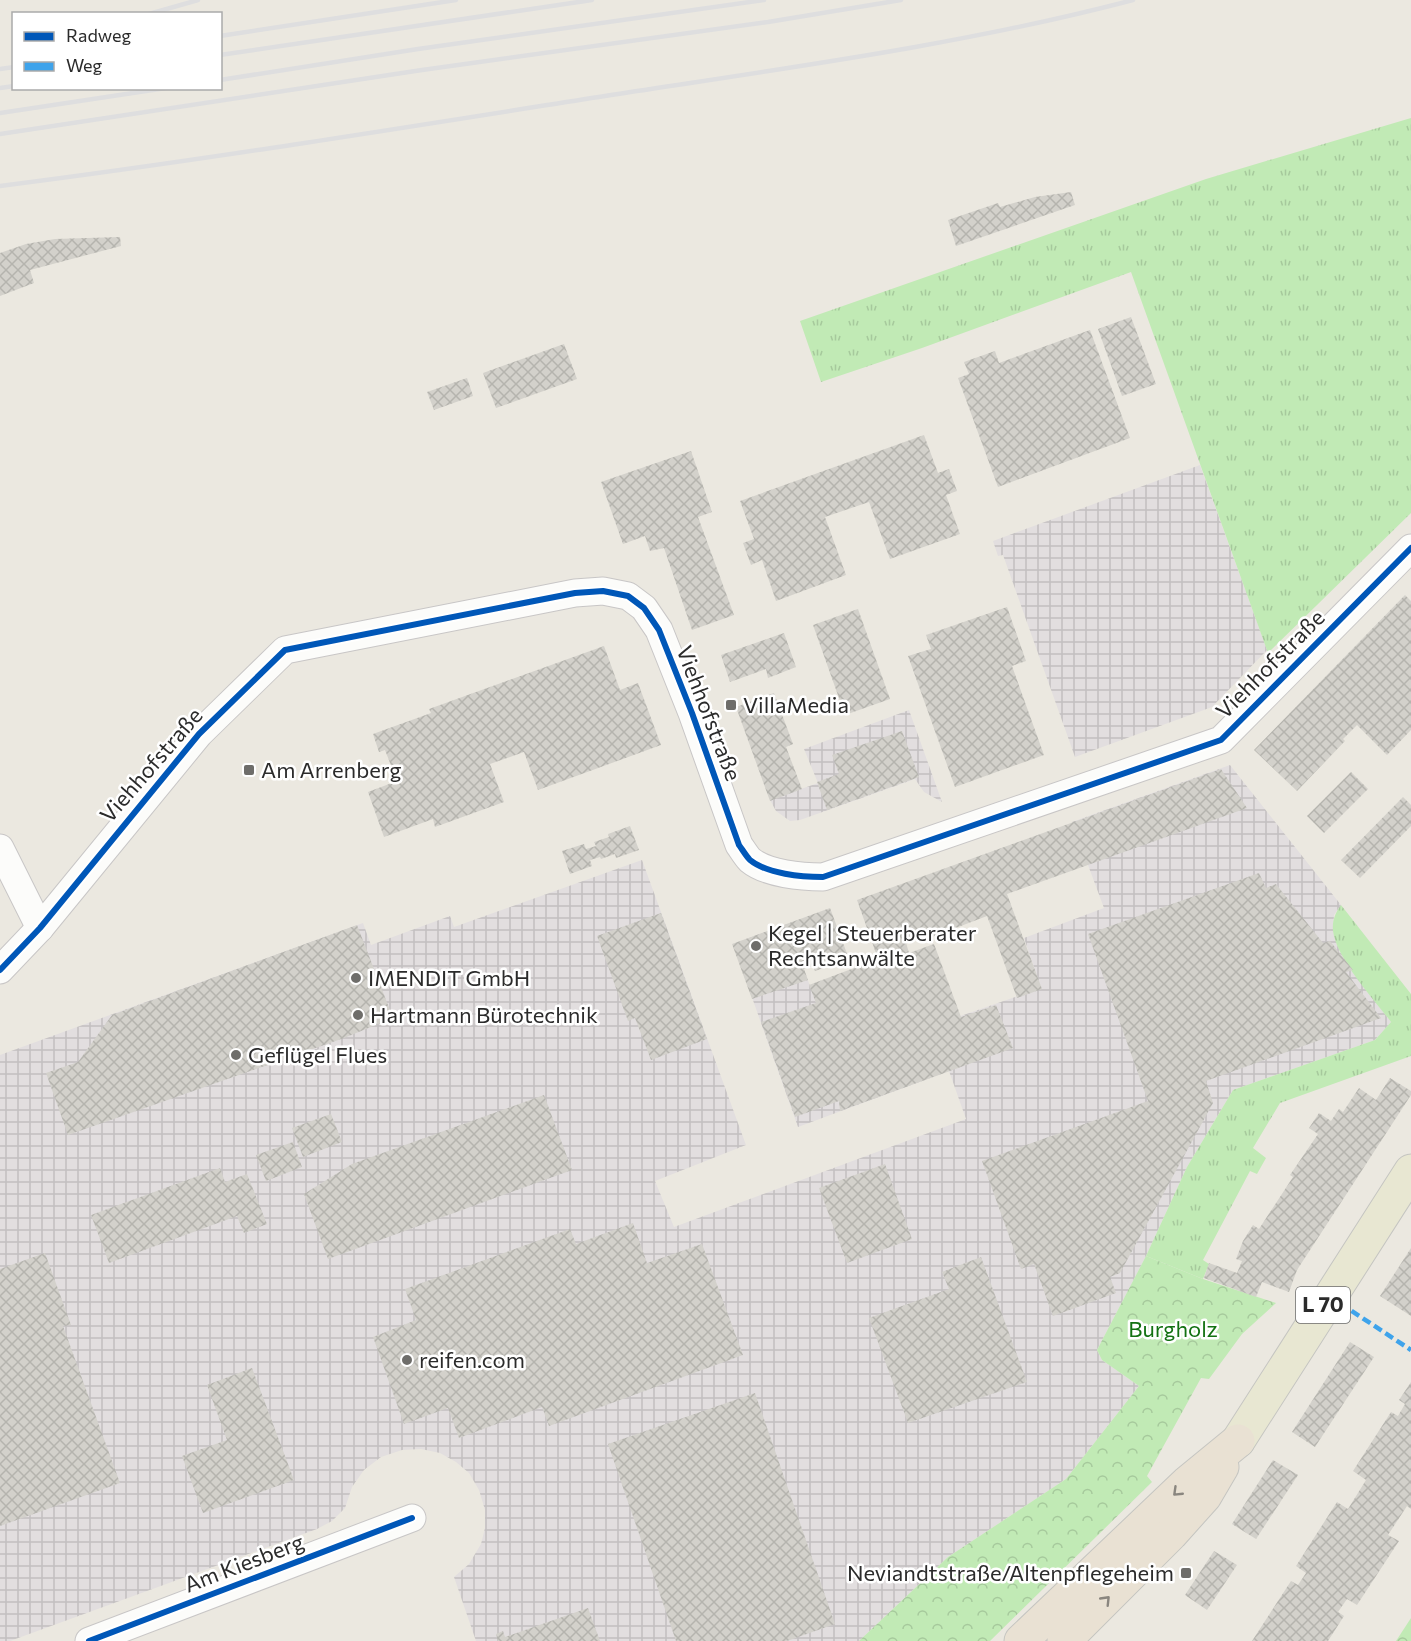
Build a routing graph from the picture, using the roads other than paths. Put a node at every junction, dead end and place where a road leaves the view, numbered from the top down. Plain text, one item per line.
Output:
1 (1411, 548) edge
2 (0, 848) edge
3 (40, 928) junction
4 (0, 970) edge
5 (1411, 1171) edge
6 (1238, 1441) junction
7 (412, 1518) dead end
8 (88, 1641) edge
9 (1021, 1641) edge
10 (1064, 1641) edge

1 - 3 street, Viehhofstraße
2 - 3 street
3 - 4 street, Viehhofstraße
5 - 6 main road, L 70
6 -> 9 highway, L 70
10 -> 6 highway, L 70
7 - 8 street, Am Kiesberg

